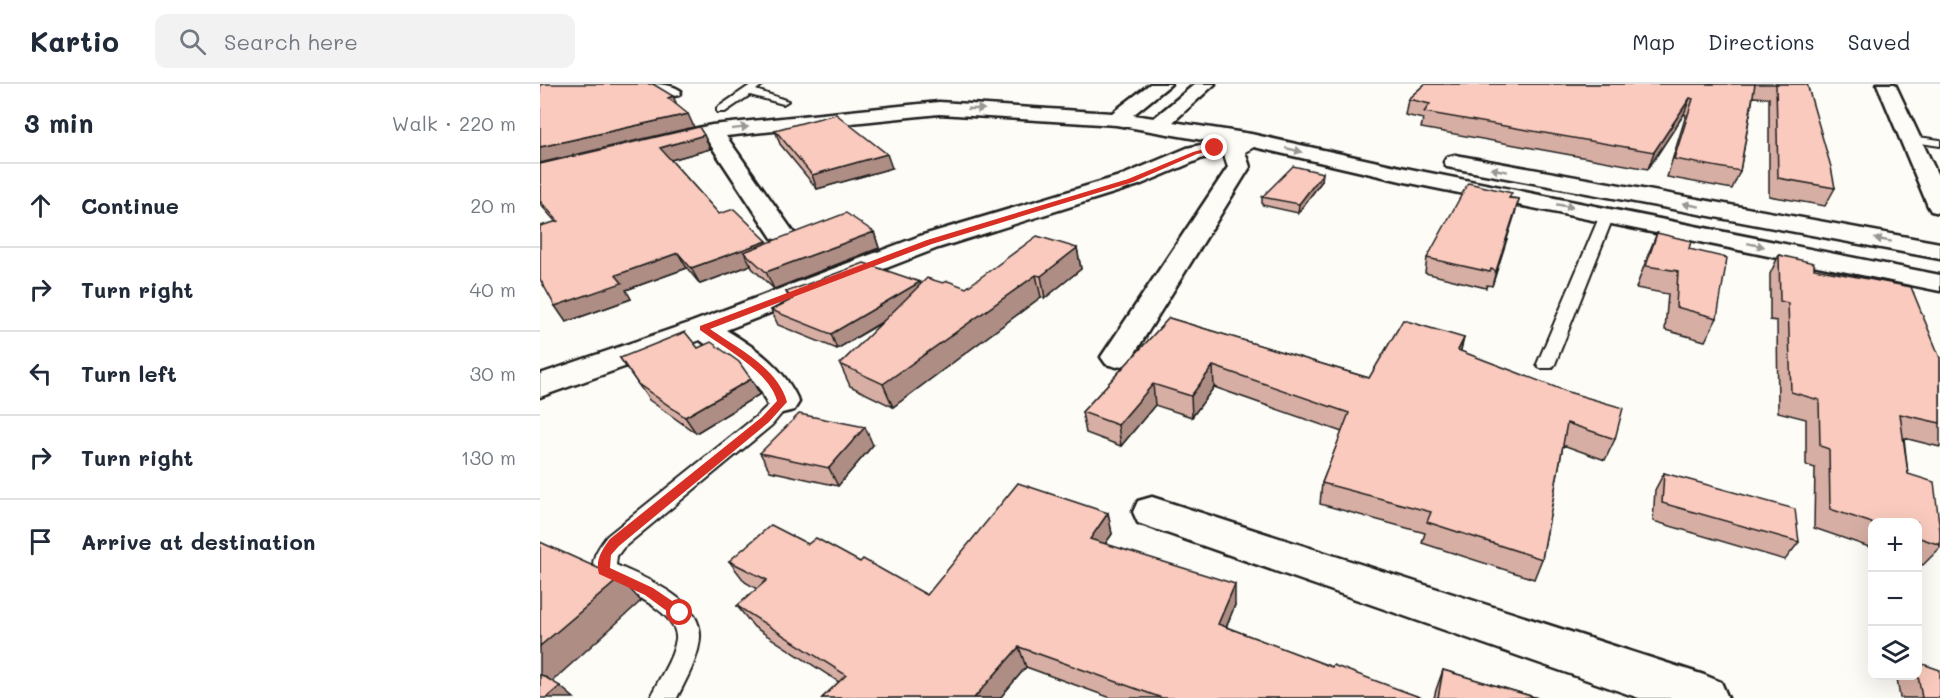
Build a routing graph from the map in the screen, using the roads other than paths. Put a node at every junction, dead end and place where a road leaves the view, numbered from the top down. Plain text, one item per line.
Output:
1 (759, 84) edge
2 (1161, 84) edge
3 (1206, 84) edge
4 (1886, 84) edge
5 (747, 91) junction
6 (1140, 100) junction
7 (783, 101) junction
8 (1178, 106) junction
9 (721, 110) junction
10 (1202, 111) dead end
11 (1224, 116) dead end
12 (1116, 119) junction
13 (1158, 125) junction
14 (645, 126) edge
15 (712, 131) junction
16 (1911, 139) junction
17 (1940, 143) edge
18 (1242, 145) junction
19 (1374, 147) dead end
20 (636, 148) edge
21 (1432, 158) dead end
22 (1940, 206) edge
23 (1607, 215) junction
24 (781, 233) dead end
25 (1933, 244) edge
26 (1938, 289) edge
27 (703, 328) junction
28 (1116, 357) dead end
29 (1546, 364) dead end
30 (540, 386) edge
31 (782, 402) joint
32 (1152, 512) dead end
33 (663, 698) edge
34 (1704, 698) edge

1 - 5 lane
2 - 6 street
3 - 8 street
4 - 16 street
5 - 7 lane
5 - 9 lane
6 - 7 street
6 - 8 street
6 - 12 street
7 - 9 street
8 - 10 street
8 - 13 street
9 - 14 street
11 - 19 street
12 - 13 street
15 -> 12 street
13 - 18 street
15 - 20 street
15 - 24 street
16 - 17 lane
16 - 22 street
18 -> 23 street
18 - 27 street
18 - 28 street
25 -> 21 street
23 -> 26 street
23 - 29 lane
25 - 26 street
27 - 30 street
27 - 31 street
31 - 33 lane
32 - 34 street

